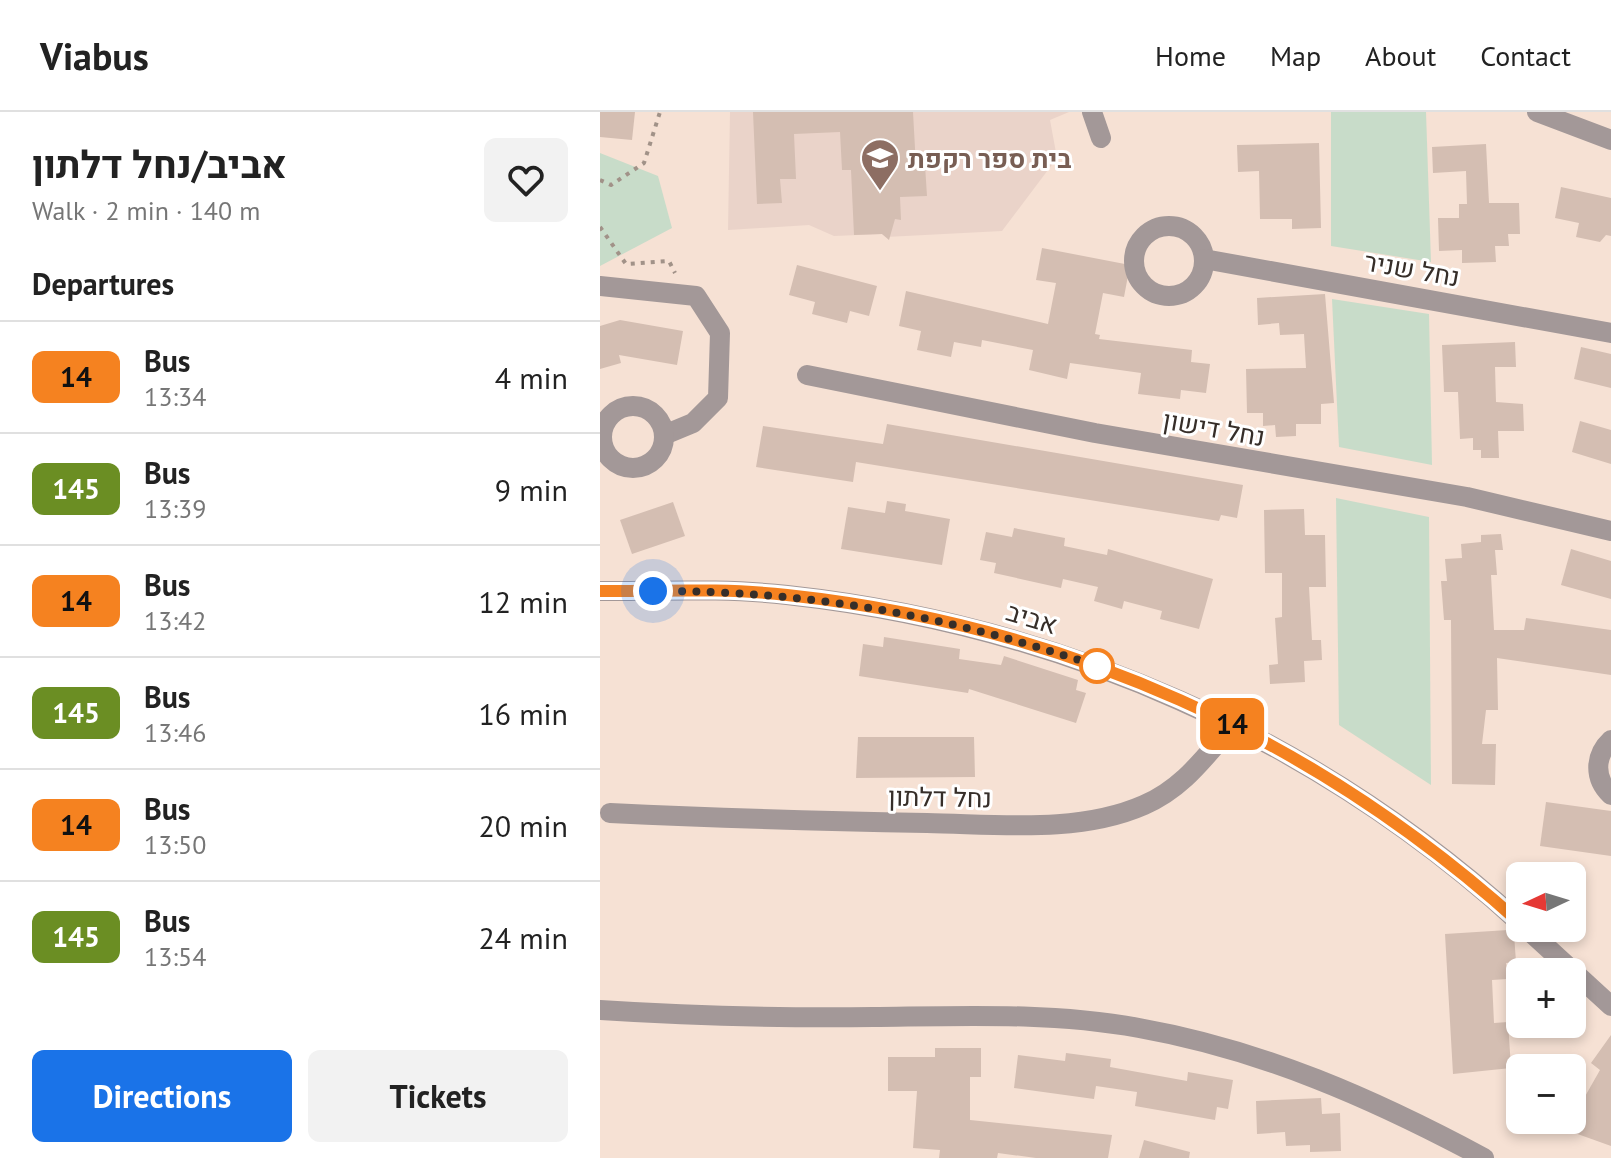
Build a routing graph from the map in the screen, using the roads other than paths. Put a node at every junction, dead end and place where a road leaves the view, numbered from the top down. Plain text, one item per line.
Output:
1 (1092, 112) edge
2 (1537, 112) edge
3 (1101, 138) dead end
4 (1611, 140) edge
5 (1204, 259) dead end
6 (600, 286) edge
7 (1611, 333) edge
8 (807, 375) dead end
9 (604, 417) edge
10 (664, 435) junction
11 (1611, 531) edge
12 (600, 591) edge
13 (1234, 724) junction
14 (1611, 740) edge
15 (1611, 795) edge
16 (610, 813) dead end
17 (1506, 911) edge
18 (1541, 942) edge
19 (1611, 1006) edge
20 (600, 1010) edge
21 (1484, 1158) edge

1 - 3 street
2 - 4 street
5 - 7 street, נחל שניר
6 - 10 street
8 - 11 street, נחל דישון
9 - 10 street
9 - 10 street
12 - 13 street, אביב
13 - 16 street, נחל דלתון
13 - 17 street, אביב
14 - 15 street
18 - 19 street
20 - 21 street

